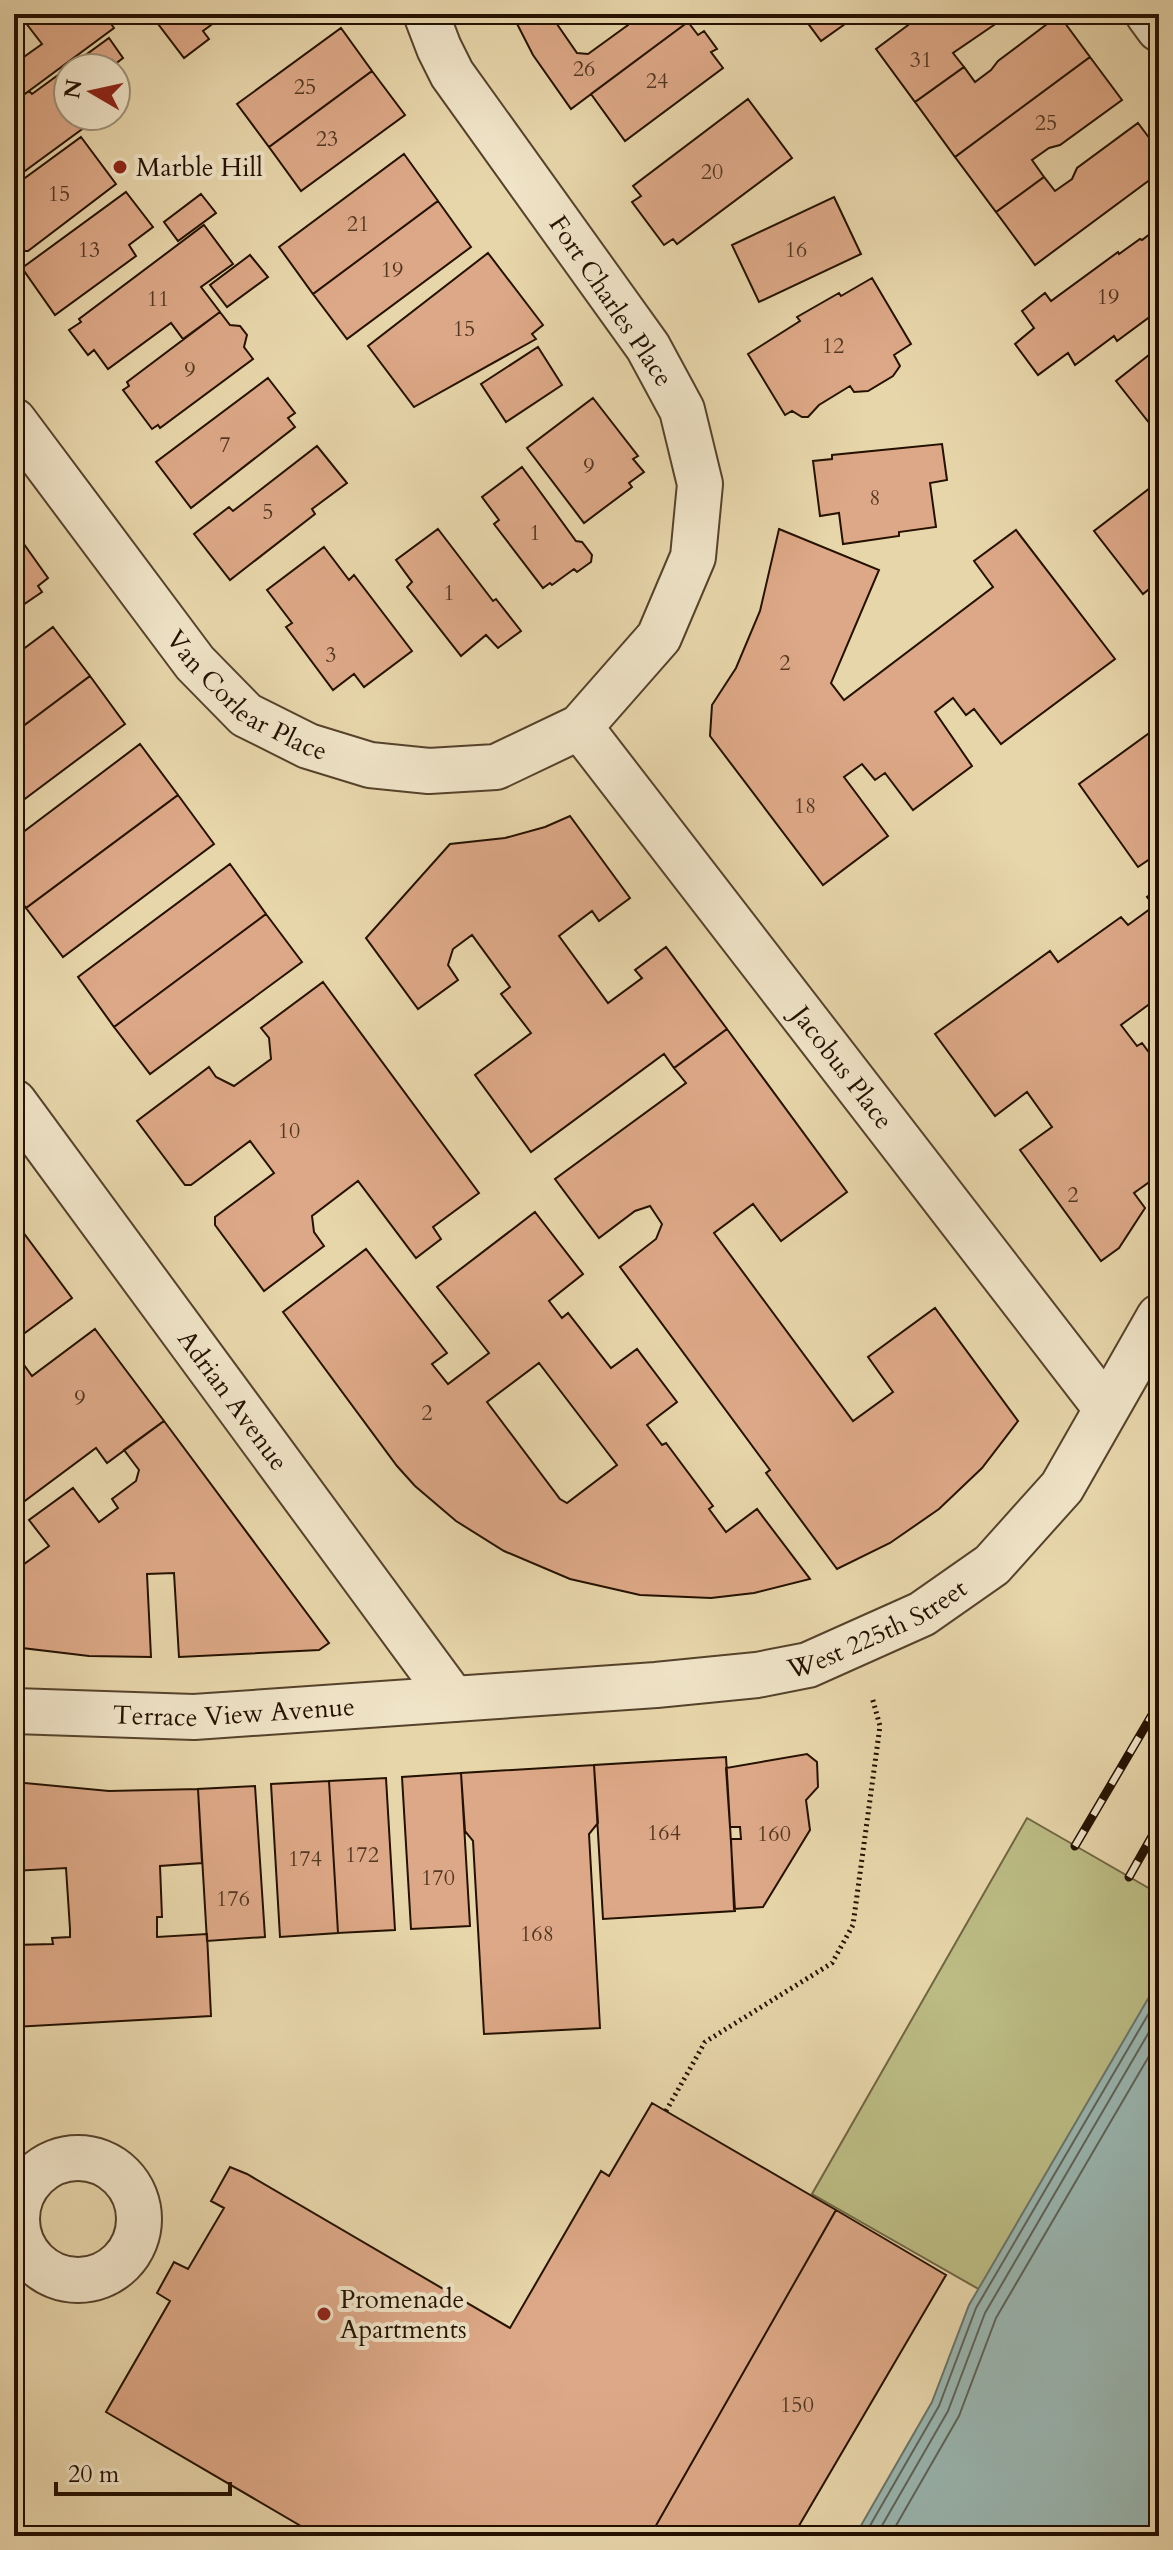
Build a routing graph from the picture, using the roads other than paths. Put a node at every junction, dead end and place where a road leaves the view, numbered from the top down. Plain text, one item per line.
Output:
1 (426, 14) edge
2 (1148, 14) edge
3 (1159, 29) edge
4 (14, 421) edge
5 (580, 727) junction
6 (14, 1102) edge
7 (1159, 1317) edge
8 (1105, 1407) junction
9 (453, 1699) junction
10 (14, 1711) edge

1 - 5 street, Fort Charles Place
2 - 3 street
4 - 5 street, Van Corlear Place
5 - 8 street, Jacobus Place
6 - 9 street, Adrian Avenue
7 - 8 street, West 225th Street
8 - 9 street, West 225th Street
9 - 10 street, Terrace View Avenue

